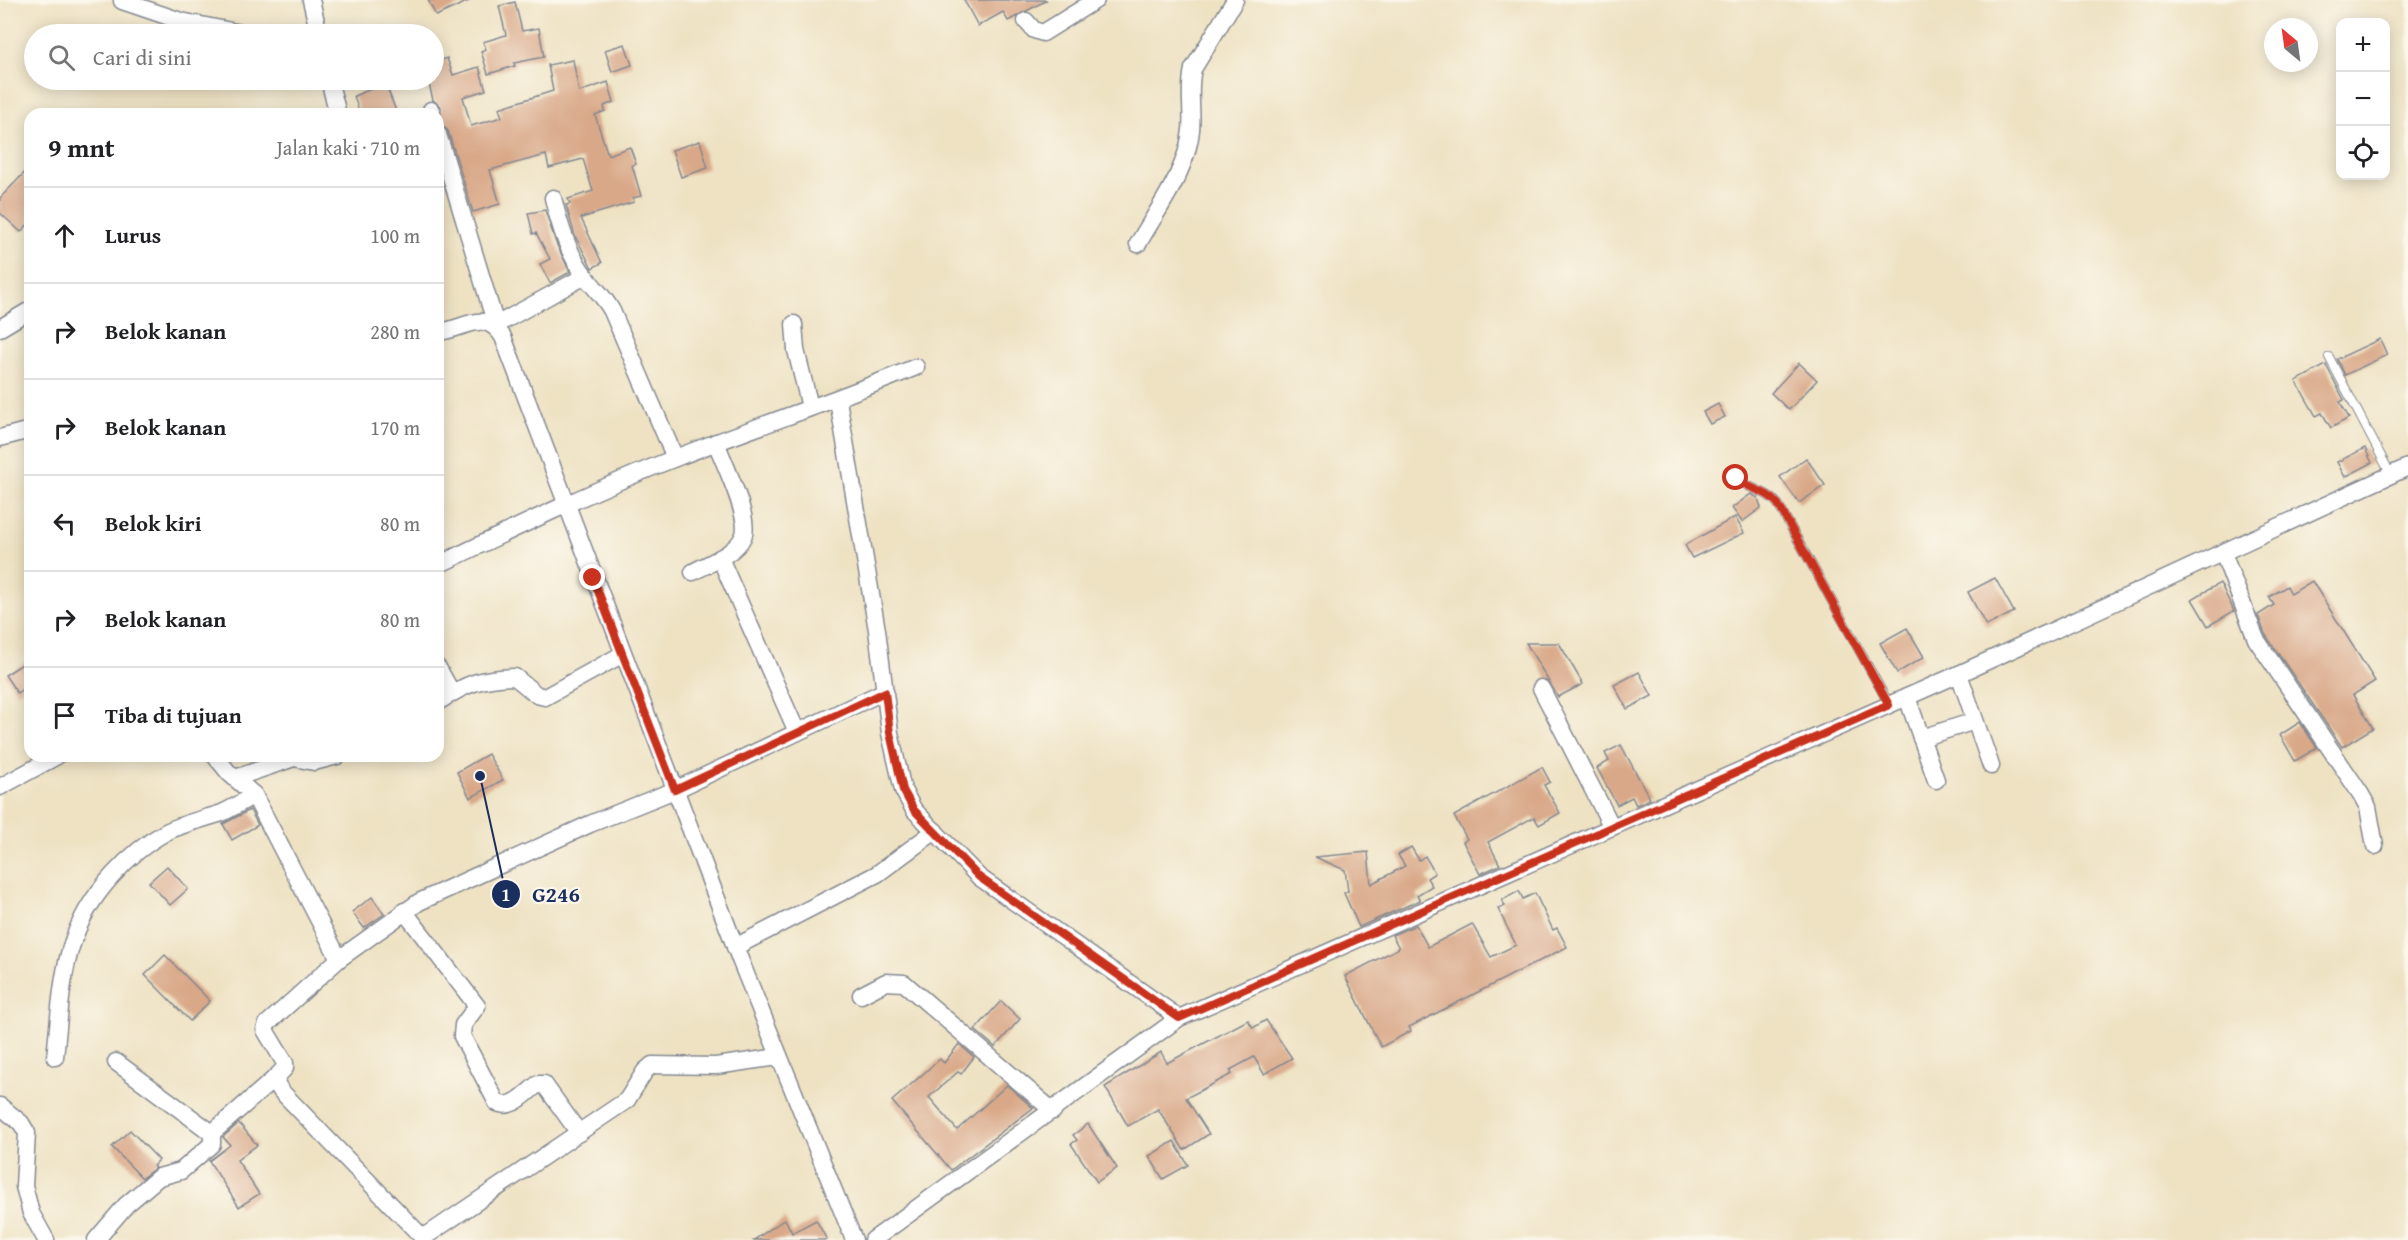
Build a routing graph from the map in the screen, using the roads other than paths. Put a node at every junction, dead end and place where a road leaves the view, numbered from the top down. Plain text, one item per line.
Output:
1 (122, 0) edge
2 (311, 0) edge
3 (1096, 0) edge
4 (1234, 0) edge
5 (1026, 21) dead end
6 (195, 24) edge
7 (317, 24) edge
8 (332, 90) edge
9 (336, 108) edge
10 (444, 154) edge
11 (553, 198) dead end
12 (1138, 244) dead end
13 (585, 276) junction
14 (24, 314) edge
15 (794, 324) dead end
16 (496, 325) junction
17 (0, 328) edge
18 (444, 331) edge
19 (2330, 357) dead end
20 (916, 367) dead end
21 (838, 400) junction
22 (810, 407) junction
23 (24, 432) edge
24 (0, 438) edge
25 (716, 442) junction
26 (675, 458) junction
27 (2408, 467) edge
28 (2391, 475) junction
29 (1736, 478) dead end
30 (566, 504) junction
31 (2223, 553) junction
32 (720, 558) junction
33 (444, 562) edge
34 (693, 572) dead end
35 (622, 654) junction
36 (1959, 674) junction
37 (1540, 688) dead end
38 (885, 692) junction
39 (445, 697) edge
40 (1907, 697) junction
41 (1889, 705) junction
42 (1975, 721) junction
43 (797, 732) junction
44 (1921, 738) junction
45 (46, 762) edge
46 (220, 762) edge
47 (282, 762) edge
48 (1991, 766) dead end
49 (235, 778) junction
50 (1936, 780) dead end
51 (0, 787) edge
52 (675, 790) junction
53 (254, 795) junction
54 (1612, 827) junction
55 (935, 831) junction
56 (2375, 846) dead end
57 (405, 911) junction
58 (735, 947) junction
59 (339, 959) junction
60 (861, 995) dead end
61 (1179, 1018) junction
62 (55, 1057) dead end
63 (778, 1057) junction
64 (116, 1062) dead end
65 (274, 1079) junction
66 (0, 1106) edge
67 (1053, 1111) junction
68 (212, 1133) junction
69 (579, 1133) junction
70 (424, 1239) edge
71 (46, 1240) edge
72 (96, 1240) edge
73 (854, 1240) edge
74 (873, 1240) edge

1 - 6 street
2 - 7 street
3 - 5 street
4 - 12 street
8 - 9 street
10 - 16 street
11 - 13 street
13 - 16 street
13 - 26 street
14 - 17 street
15 - 22 street
16 - 18 street
16 - 30 street
19 - 28 lane
20 - 21 street
21 - 22 street
21 - 38 street
22 - 25 street
23 - 24 street
25 - 26 street
25 - 32 street
26 - 30 street
27 - 28 street
28 - 31 street
29 - 41 lane
30 - 33 street
30 - 35 street
31 - 36 street
31 - 56 street
32 - 34 street
32 - 43 street
35 - 39 street
35 - 52 street
36 - 40 street
36 - 42 street
37 - 54 street
38 - 43 street
38 - 55 street
40 - 41 street
40 - 44 street
41 - 54 street
42 - 44 street
42 - 48 street
43 - 52 street
44 - 50 street
45 - 51 street
46 - 49 street
47 - 49 street
49 - 53 street
52 - 57 street
52 - 58 street
53 - 59 street
53 - 62 street
54 - 61 street
55 - 58 street
55 - 61 street
57 - 59 street
57 - 69 street
58 - 63 street
59 - 65 street
60 - 67 street
61 - 67 street
63 - 69 street
63 - 73 street
64 - 68 street
65 - 68 street
65 - 70 street
66 - 71 street
67 - 74 street
68 - 72 street
69 - 70 street

